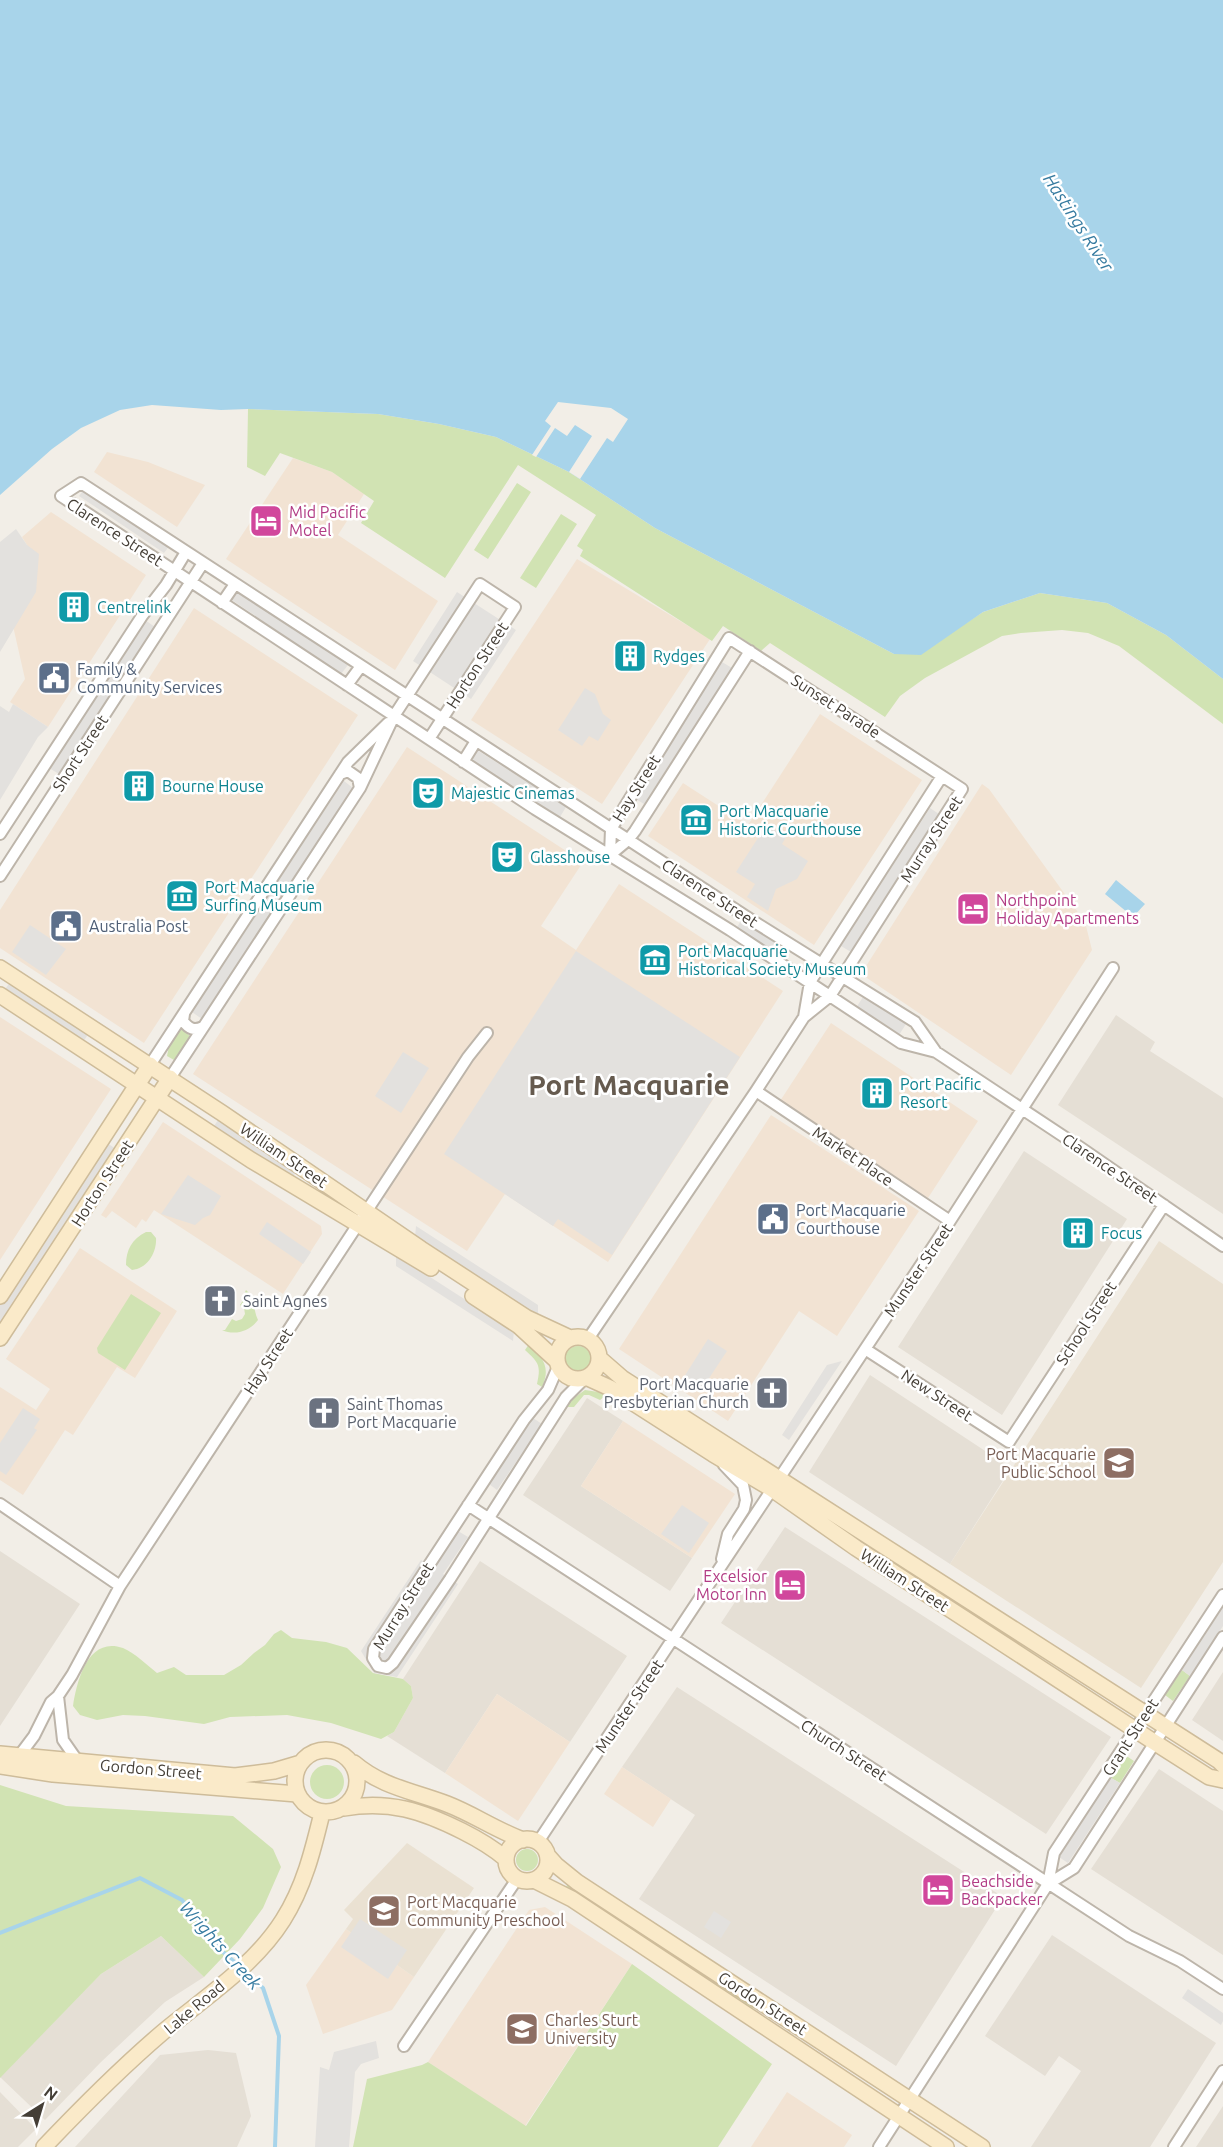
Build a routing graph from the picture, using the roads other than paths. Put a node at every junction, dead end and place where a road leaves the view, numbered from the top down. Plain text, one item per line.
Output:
1 (186, 552) junction
2 (203, 563) junction
3 (174, 571) junction
4 (190, 582) junction
5 (235, 584) junction
6 (222, 603) junction
7 (142, 616) junction
8 (160, 629) junction
9 (729, 638) joint
10 (750, 651) junction
11 (361, 666) junction
12 (347, 686) junction
13 (406, 697) junction
14 (394, 716) junction
15 (441, 719) junction
16 (429, 739) junction
17 (476, 741) junction
18 (463, 762) junction
19 (340, 774) junction
20 (942, 776) junction
21 (360, 788) junction
22 (610, 828) junction
23 (0, 834) edge
24 (628, 840) junction
25 (610, 855) junction
26 (0, 876) edge
27 (821, 964) junction
28 (0, 968) edge
29 (1113, 968) dead end
30 (842, 977) junction
31 (810, 982) junction
32 (0, 995) edge
33 (830, 996) junction
34 (184, 1013) junction
35 (804, 1017) junction
36 (203, 1027) junction
37 (487, 1033) dead end
38 (936, 1052) junction
39 (150, 1065) junction
40 (170, 1078) junction
41 (137, 1085) junction
42 (756, 1091) junction
43 (157, 1098) junction
44 (1022, 1109) junction
45 (222, 1113) junction
46 (210, 1133) junction
47 (106, 1134) junction
48 (126, 1147) junction
49 (1164, 1204) junction
50 (368, 1211) junction
51 (950, 1221) junction
52 (359, 1225) junction
53 (1223, 1246) edge
54 (0, 1296) edge
55 (0, 1338) edge
56 (570, 1338) junction
57 (588, 1339) junction
58 (865, 1349) junction
59 (599, 1358) junction
60 (557, 1364) junction
61 (586, 1379) junction
62 (1009, 1442) joint
63 (713, 1454) junction
64 (775, 1484) junction
65 (0, 1504) edge
66 (468, 1505) junction
67 (488, 1518) junction
68 (719, 1569) junction
69 (120, 1586) junction
70 (1223, 1595) edge
71 (1223, 1637) edge
72 (674, 1638) junction
73 (58, 1696) junction
74 (1144, 1714) junction
75 (1164, 1726) junction
76 (1134, 1729) junction
77 (1154, 1742) junction
78 (0, 1754) edge
79 (19, 1756) junction
80 (349, 1760) junction
81 (301, 1762) junction
82 (79, 1763) junction
83 (1223, 1765) edge
84 (0, 1766) edge
85 (1223, 1780) edge
86 (297, 1794) junction
87 (344, 1808) junction
88 (322, 1813) junction
89 (531, 1841) junction
90 (548, 1856) junction
91 (506, 1859) junction
92 (517, 1879) junction
93 (534, 1880) junction
94 (1048, 1884) junction
95 (1223, 1989) edge
96 (404, 2046) dead end
97 (1223, 2071) edge
98 (910, 2100) junction
99 (899, 2116) junction
100 (44, 2147) edge
101 (879, 2147) edge
102 (946, 2147) edge
103 (981, 2147) edge
104 (1174, 2147) edge

1 - 2 street, Clarence Street
1 - 3 street, Short Street
1 - 3 street, Clarence Street
2 - 4 street, Short Street
2 - 5 street, Clarence Street
3 - 4 street, Clarence Street
3 - 7 street, Short Street
4 - 6 street, Clarence Street
4 - 8 street, Short Street
5 - 6 street
5 - 11 street, Clarence Street
6 - 12 street, Clarence Street
7 - 8 street
7 - 23 street, Short Street
8 - 26 street, Short Street
9 - 10 street, Sunset Parade
9 - 22 street, Hay Street
10 - 20 street, Sunset Parade
10 - 24 street, Hay Street
11 - 12 street
11 - 13 street, Clarence Street
12 - 14 street, Clarence Street
13 - 14 street, Horton Street
13 - 15 street, Clarence Street
13 - 15 street, Horton Street
14 - 16 street, Clarence Street
14 - 19 street, Horton Street
14 - 21 street, Horton Street
15 - 16 street, Horton Street
15 - 17 street, Clarence Street
16 - 18 street, Clarence Street
17 - 18 street
17 - 22 street, Clarence Street
18 - 25 street, Clarence Street
19 - 21 street
19 - 34 street, Horton Street
20 - 27 street, Murray Street
20 - 30 street, Murray Street
21 - 36 street, Horton Street
22 - 24 street, Clarence Street
22 - 25 street, Hay Street
24 - 25 street, Hay Street
24 - 27 street, Clarence Street
25 - 31 street, Clarence Street
27 - 30 street, Clarence Street
27 - 31 street, Murray Street
28 - 39 street, William Street
29 - 44 street, Munster Street
30 - 33 street, Murray Street
30 - 38 street, Clarence Street
31 - 33 street, Clarence Street
31 - 35 street, Murray Street
32 - 41 street, William Street
33 - 35 street, Murray Street
33 - 38 street, Clarence Street
34 - 36 street
34 - 39 street, Horton Street
35 - 42 street, Murray Street
36 - 40 street, Horton Street
37 - 50 street, Hay Street
38 - 44 street, Clarence Street
39 - 40 street, William Street
39 - 41 street, Horton Street
40 - 43 street, Horton Street
40 - 45 street, William Street
41 - 43 street, William Street
41 - 47 street, Horton Street
42 - 51 street, Market Place
42 - 57 street, Murray Street
43 - 46 street, William Street
43 - 48 street, Horton Street
44 - 49 street, Clarence Street
44 - 51 street, Munster Street
45 - 46 street
45 - 50 street, William Street
46 - 52 street, William Street
47 - 48 street
47 - 54 street, Horton Street
48 - 55 street, Horton Street
49 - 53 street, Clarence Street
49 - 62 street, School Street
50 - 52 street, Hay Street
50 - 56 street, William Street
51 - 58 street, Munster Street
52 - 60 street, William Street
52 - 69 street, Hay Street
56 - 57 street, William Street
56 - 60 street
57 - 59 street, William Street
58 - 62 street, New Street
58 - 64 street, Munster Street
59 - 61 street
59 - 64 street, William Street
60 - 61 street, William Street
60 - 66 street, Murray Street
61 - 63 street, William Street
61 - 67 street, Murray Street
63 - 64 street, William Street
63 - 68 street, Munster Street
64 - 68 street, Munster Street
64 - 74 street, William Street
64 - 76 street, William Street
65 - 69 street
66 - 67 street, Church Street
66 - 67 street, Murray Street
67 - 72 street, Church Street
68 - 72 street, Munster Street
69 - 73 street, Hay Street
70 - 74 street, Grant Street
71 - 75 street, Grant Street
72 - 89 street, Munster Street
72 - 94 street, Church Street
73 - 79 street, Hay Street
73 - 82 street
74 - 75 street, William Street
74 - 76 street, Grant Street
75 - 77 street, Grant Street
75 - 83 street, William Street
76 - 77 street, William Street
76 - 94 street, Grant Street
77 - 85 street, William Street
77 - 94 street, Grant Street
78 - 79 street, Gordon Street
79 - 82 street, Gordon Street
80 - 81 street
80 - 87 street
80 - 89 street
81 - 82 street, Gordon Street
81 - 86 street
84 - 86 street, Gordon Street
86 - 88 street
87 - 88 street
87 - 91 street
88 - 100 street, Lake Road
89 - 90 street
89 - 91 street
90 - 93 street
90 - 98 street, Gordon Street
91 - 92 street
92 - 93 street
92 - 96 street
93 - 99 street, Gordon Street
94 - 95 street, Church Street
94 - 98 street, Grant Street
97 - 104 street
98 - 99 street, Grant Street
98 - 103 street, Gordon Street
99 - 101 street, Grant Street
99 - 102 street, Gordon Street

